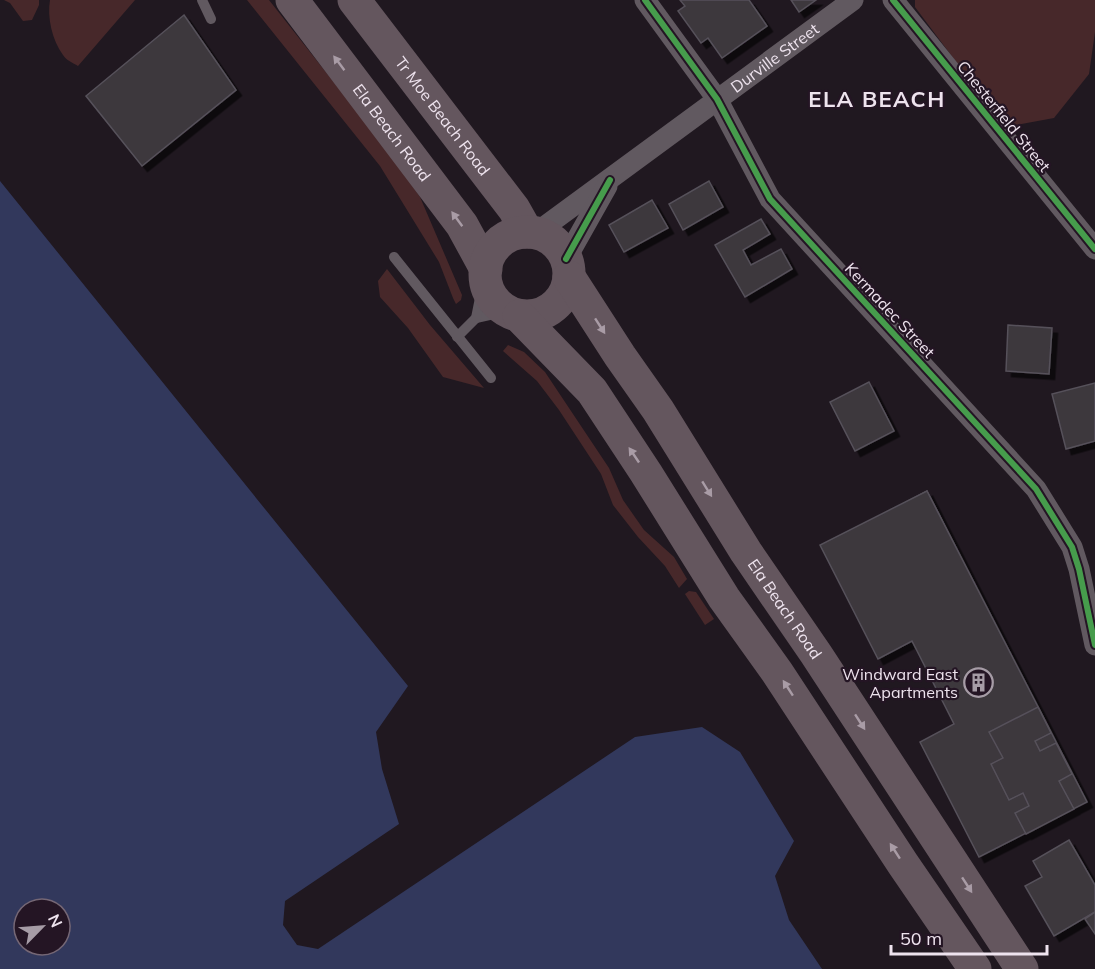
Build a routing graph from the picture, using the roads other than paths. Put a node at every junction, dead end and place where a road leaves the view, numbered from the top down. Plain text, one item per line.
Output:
1 (202, 0) edge
2 (292, 0) edge
3 (354, 0) edge
4 (645, 0) edge
5 (853, 0) edge
6 (893, 0) edge
7 (211, 19) dead end
8 (717, 99) junction
9 (610, 180) junction
10 (532, 232) junction
11 (1095, 249) edge
12 (394, 257) dead end
13 (567, 268) junction
14 (485, 274) junction
15 (500, 315) junction
16 (457, 337) junction
17 (491, 378) dead end
18 (1095, 645) edge
19 (975, 969) edge
20 (1022, 969) edge

1 - 7 lane
14 -> 2 highway, Ela Beach Road
3 - 10 highway, Tr Moe Beach Road
4 - 8 street, Kermadec Street
5 - 8 street, Durville Street
6 - 11 street, Chesterfield Street
8 - 9 street, Durville Street
8 - 18 street, Kermadec Street
9 - 10 street, Durville Street
9 - 13 street
10 - 13 highway
10 - 14 highway
12 - 16 lane
13 - 15 highway
13 -> 20 highway, Ela Beach Road
14 - 15 highway
15 - 16 lane
19 -> 15 highway
16 - 17 lane

